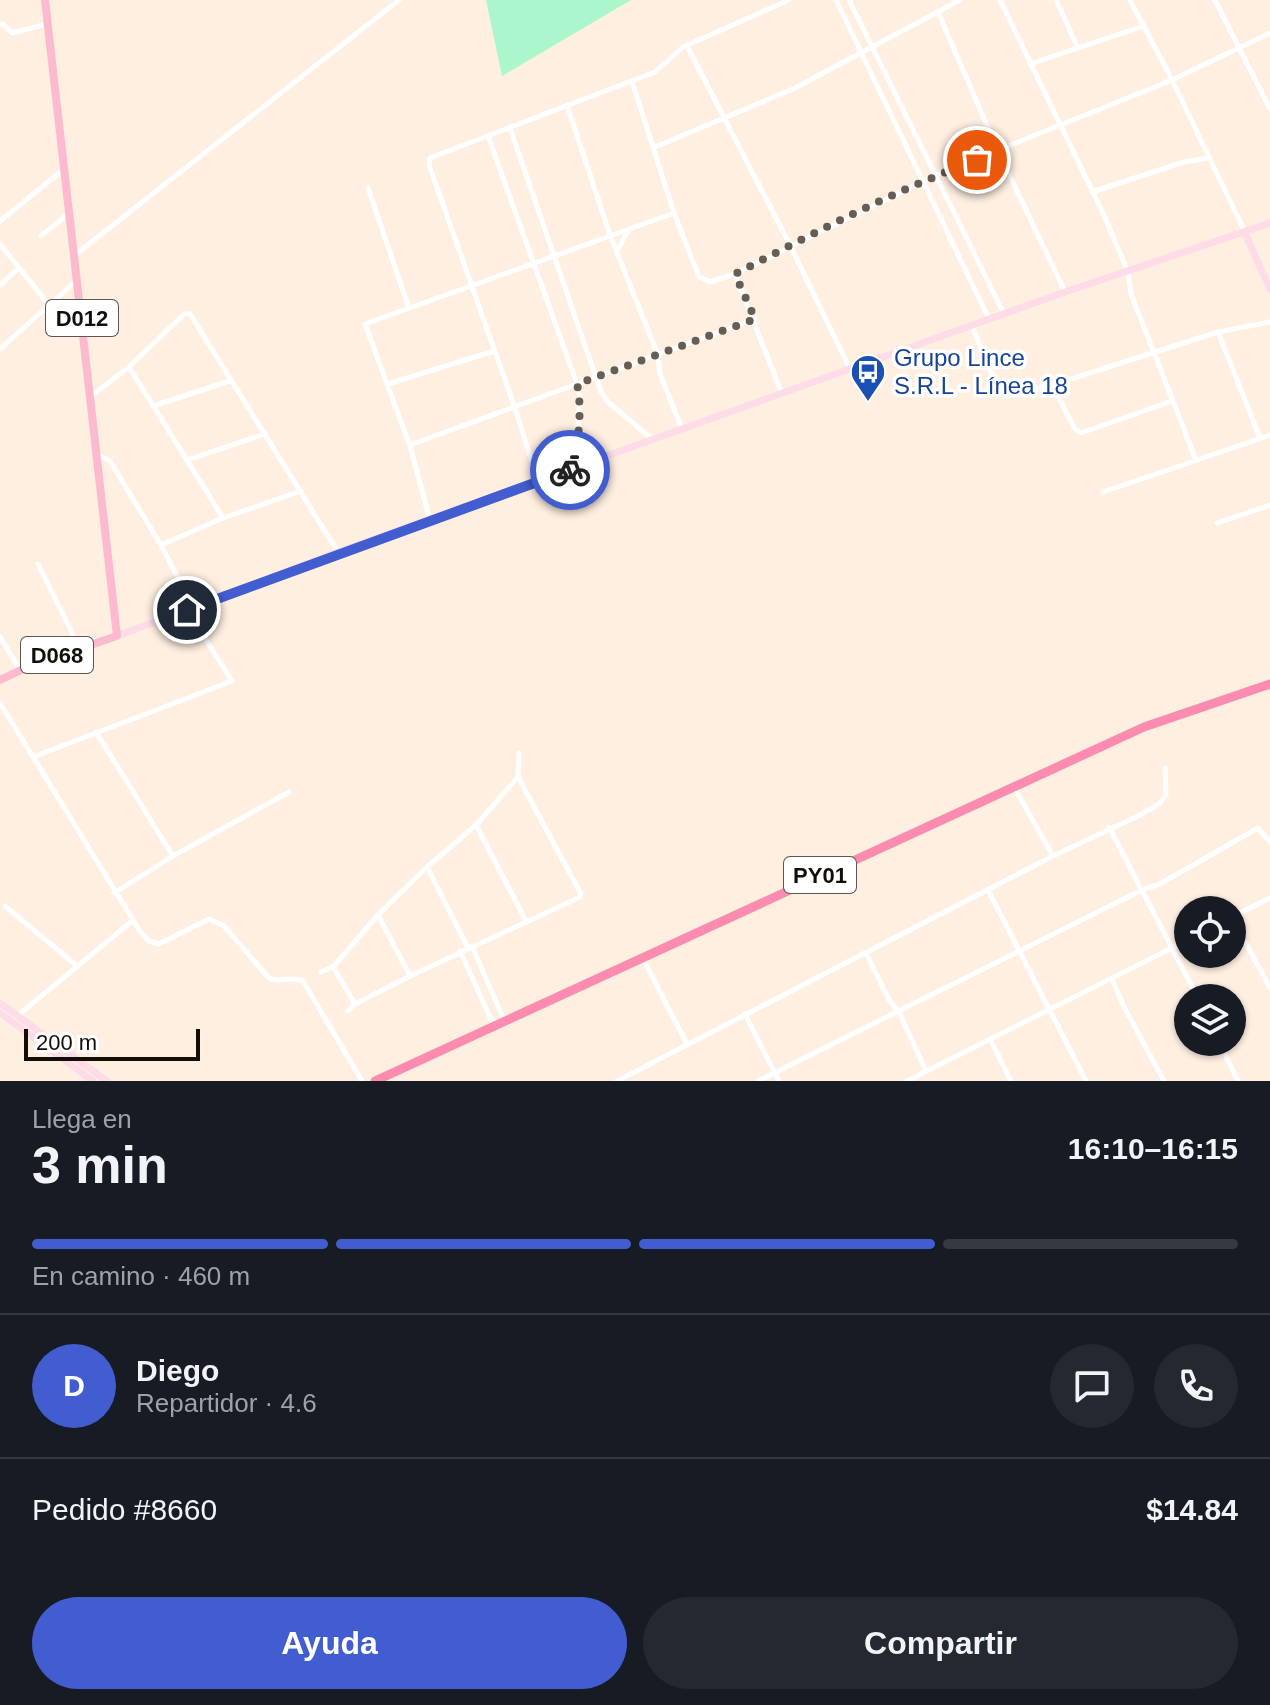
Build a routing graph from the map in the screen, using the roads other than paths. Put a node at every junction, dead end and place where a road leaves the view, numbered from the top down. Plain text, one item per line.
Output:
1 (45, 0) edge
2 (399, 0) edge
3 (789, 0) edge
4 (836, 0) edge
5 (849, 0) edge
6 (960, 0) edge
7 (1000, 0) edge
8 (1056, 0) edge
9 (1130, 0) edge
10 (1215, 0) edge
11 (938, 12) junction
12 (48, 23) junction
13 (0, 24) edge
14 (1144, 26) junction
15 (1270, 33) edge
16 (687, 46) junction
17 (871, 48) junction
18 (1078, 48) junction
19 (1239, 48) junction
20 (862, 53) junction
21 (1030, 64) junction
22 (1172, 80) junction
23 (632, 81) junction
24 (567, 105) junction
25 (1270, 109) edge
26 (724, 116) junction
27 (1059, 125) junction
28 (510, 128) junction
29 (488, 136) junction
30 (653, 148) junction
31 (998, 151) junction
32 (1209, 158) junction
33 (65, 168) junction
34 (934, 176) junction
35 (924, 181) junction
36 (368, 188) dead end
37 (1092, 192) junction
38 (70, 213) junction
39 (674, 213) junction
40 (0, 221) edge
41 (1270, 223) edge
42 (629, 229) junction
43 (1245, 233) junction
44 (610, 235) junction
45 (41, 236) dead end
46 (0, 244) edge
47 (790, 245) junction
48 (617, 252) junction
49 (75, 255) junction
50 (554, 257) junction
51 (533, 263) junction
52 (19, 268) junction
53 (1128, 272) junction
54 (735, 274) junction
55 (78, 279) junction
56 (0, 285) edge
57 (472, 286) junction
58 (1270, 289) edge
59 (1065, 292) junction
60 (994, 294) junction
61 (980, 300) junction
62 (49, 305) junction
63 (409, 308) junction
64 (1004, 314) junction
65 (755, 319) junction
66 (989, 319) junction
67 (1270, 322) edge
68 (972, 326) junction
69 (1218, 332) junction
70 (0, 349) edge
71 (494, 351) junction
72 (1153, 351) junction
73 (658, 355) junction
74 (129, 367) junction
75 (850, 369) junction
76 (595, 377) junction
77 (230, 381) junction
78 (388, 384) junction
79 (577, 384) junction
80 (1052, 385) junction
81 (782, 394) junction
82 (91, 396) junction
83 (1172, 401) junction
84 (153, 406) junction
85 (515, 408) junction
86 (682, 429) junction
87 (265, 434) junction
88 (1270, 435) edge
89 (1260, 438) junction
90 (653, 440) junction
91 (410, 446) junction
92 (98, 455) junction
93 (187, 460) junction
94 (1196, 460) junction
95 (575, 468) junction
96 (538, 481) junction
97 (301, 491) junction
98 (1103, 492) dead end
99 (1270, 505) edge
100 (223, 518) junction
101 (430, 520) junction
102 (1217, 523) dead end
103 (161, 545) junction
104 (338, 552) junction
105 (38, 564) dead end
106 (190, 608) junction
107 (117, 636) junction
108 (0, 637) edge
109 (79, 647) junction
110 (20, 670) junction
111 (0, 680) edge
112 (1270, 684) edge
113 (0, 703) edge
114 (95, 732) junction
115 (519, 753) dead end
116 (33, 757) junction
117 (1165, 768) dead end
118 (518, 777) junction
119 (1013, 786) junction
120 (289, 792) dead end
121 (476, 825) junction
122 (1109, 827) junction
123 (1270, 842) edge
124 (173, 856) junction
125 (1053, 856) junction
126 (427, 867) junction
127 (988, 890) junction
128 (1142, 890) junction
129 (114, 893) junction
130 (1270, 898) edge
131 (5, 906) dead end
132 (1246, 910) edge
133 (378, 915) junction
134 (526, 921) junction
135 (131, 922) junction
136 (1246, 943) edge
137 (470, 947) junction
138 (1174, 947) joint
139 (1019, 950) junction
140 (460, 951) junction
141 (866, 953) junction
142 (642, 957) junction
143 (77, 966) junction
144 (333, 967) junction
145 (321, 972) dead end
146 (410, 976) junction
147 (1112, 979) junction
148 (1270, 988) edge
149 (0, 1003) edge
150 (355, 1004) junction
151 (1050, 1009) junction
152 (348, 1011) dead end
153 (899, 1012) junction
154 (0, 1013) edge
155 (745, 1014) junction
156 (13, 1018) junction
157 (505, 1021) junction
158 (494, 1026) junction
159 (990, 1038) junction
160 (687, 1044) junction
161 (1226, 1056) edge
162 (926, 1071) junction
163 (775, 1073) junction
164 (620, 1080) edge
165 (93, 1081) edge
166 (107, 1081) edge
167 (362, 1081) edge
168 (375, 1081) edge
169 (758, 1081) edge
170 (779, 1081) edge
171 (907, 1081) edge
172 (1011, 1081) edge
173 (1086, 1081) edge
174 (1164, 1081) edge
175 (1238, 1081) edge

1 - 12 main road, D012
2 - 49 street
3 - 16 street
4 - 20 street
5 - 17 street
6 - 11 street
7 - 21 street
8 - 18 street
9 - 14 street
10 - 19 street
11 - 17 street
11 - 31 street
12 - 13 street
12 - 33 main road, D012
14 - 18 street
14 - 22 street
15 - 19 street
16 - 23 street
16 - 26 street
17 - 20 street
17 - 34 street
18 - 21 street
19 - 22 street
19 - 25 street
20 - 26 street
20 - 35 street
21 - 27 street
22 - 27 street
22 - 32 street
23 - 24 street
23 - 30 street
24 - 28 street
24 - 44 street
26 - 30 street
26 - 47 street
27 - 31 street
27 - 37 street
28 - 29 street
28 - 50 street
29 - 51 street
29 - 57 street
30 - 39 street
31 - 34 street
31 - 59 street
32 - 37 street
32 - 43 street
33 - 38 main road, D012
33 - 40 street
34 - 35 street
34 - 60 street
35 - 47 street
35 - 61 street
36 - 63 street
37 - 53 street
38 - 45 street
38 - 49 main road, D012
39 - 42 street
39 - 54 street
41 - 43 main road, D068
42 - 44 street
42 - 48 street
43 - 53 main road, D068
43 - 58 main road
44 - 48 street
44 - 50 street
46 - 52 street
47 - 54 street
47 - 75 street
48 - 73 street
49 - 55 main road, D012
50 - 51 street
50 - 76 street
51 - 57 street
51 - 79 street
52 - 56 street
52 - 62 street
53 - 59 main road, D068
53 - 72 street
54 - 65 street
55 - 62 street
55 - 82 main road, D012
57 - 63 street
57 - 71 street
59 - 64 main road, D068
60 - 61 street
60 - 64 street
61 - 66 street
62 - 70 street
63 - 78 street
64 - 66 main road, D068
65 - 73 street
65 - 81 street
66 - 68 main road, D068
67 - 69 street
68 - 75 main road, D068
68 - 80 street
69 - 72 street
69 - 89 street
71 - 78 street
71 - 85 street
72 - 80 street
72 - 83 street
73 - 76 street
73 - 86 street
74 - 77 street
74 - 82 street
74 - 84 street
75 - 81 main road, D068
76 - 79 street
76 - 90 street
77 - 84 street
77 - 87 street
78 - 91 street
79 - 85 street
79 - 95 street
80 - 83 street
81 - 86 main road, D068
82 - 92 main road, D012
83 - 94 street
84 - 93 street
85 - 91 street
85 - 96 street
86 - 90 main road, D068
87 - 93 street
87 - 97 street
88 - 89 street
89 - 94 street
90 - 95 main road, D068
91 - 101 street
92 - 103 street
92 - 107 main road, D012
93 - 100 street
94 - 98 street
95 - 96 main road, D068
96 - 101 main road, D068
97 - 100 street
97 - 104 street
99 - 102 street
100 - 103 street
101 - 104 main road, D068
103 - 106 street
104 - 106 main road, D068
105 - 109 street
106 - 107 main road, D068
106 - 114 street
107 - 109 main road, D068
108 - 110 street
109 - 110 main road, D068
110 - 111 main road, D068
112 - 119 highway, PY01
113 - 116 street
114 - 116 street
114 - 124 street
115 - 118 street
116 - 129 street
117 - 122 street
118 - 121 street
118 - 134 street
119 - 125 street
119 - 142 highway, PY01
120 - 124 street
121 - 126 street
121 - 134 street
122 - 125 street
122 - 128 street
123 - 128 street
124 - 129 street
125 - 127 street
126 - 133 street
126 - 137 street
127 - 139 street
127 - 141 street
128 - 138 street
128 - 139 street
129 - 135 street
130 - 132 street
131 - 143 street
133 - 144 street
133 - 146 street
134 - 137 street
135 - 143 street
135 - 167 street
136 - 148 street
137 - 140 street
137 - 157 street
138 - 147 street
139 - 151 street
139 - 153 street
140 - 146 street
140 - 158 street
141 - 153 street
141 - 155 street
142 - 157 highway, PY01
142 - 160 street
143 - 156 street
144 - 145 street
144 - 150 street
146 - 150 street
147 - 151 street
147 - 174 street
149 - 156 main road
150 - 152 street
151 - 159 street
151 - 173 street
153 - 162 street
153 - 163 street
154 - 156 main road
155 - 160 street
155 - 163 street
156 - 165 main road
156 - 166 main road
157 - 158 highway, PY01
158 - 168 highway, PY01
159 - 162 street
159 - 172 street
160 - 164 street
161 - 175 street
162 - 171 street
163 - 169 street
163 - 170 street

